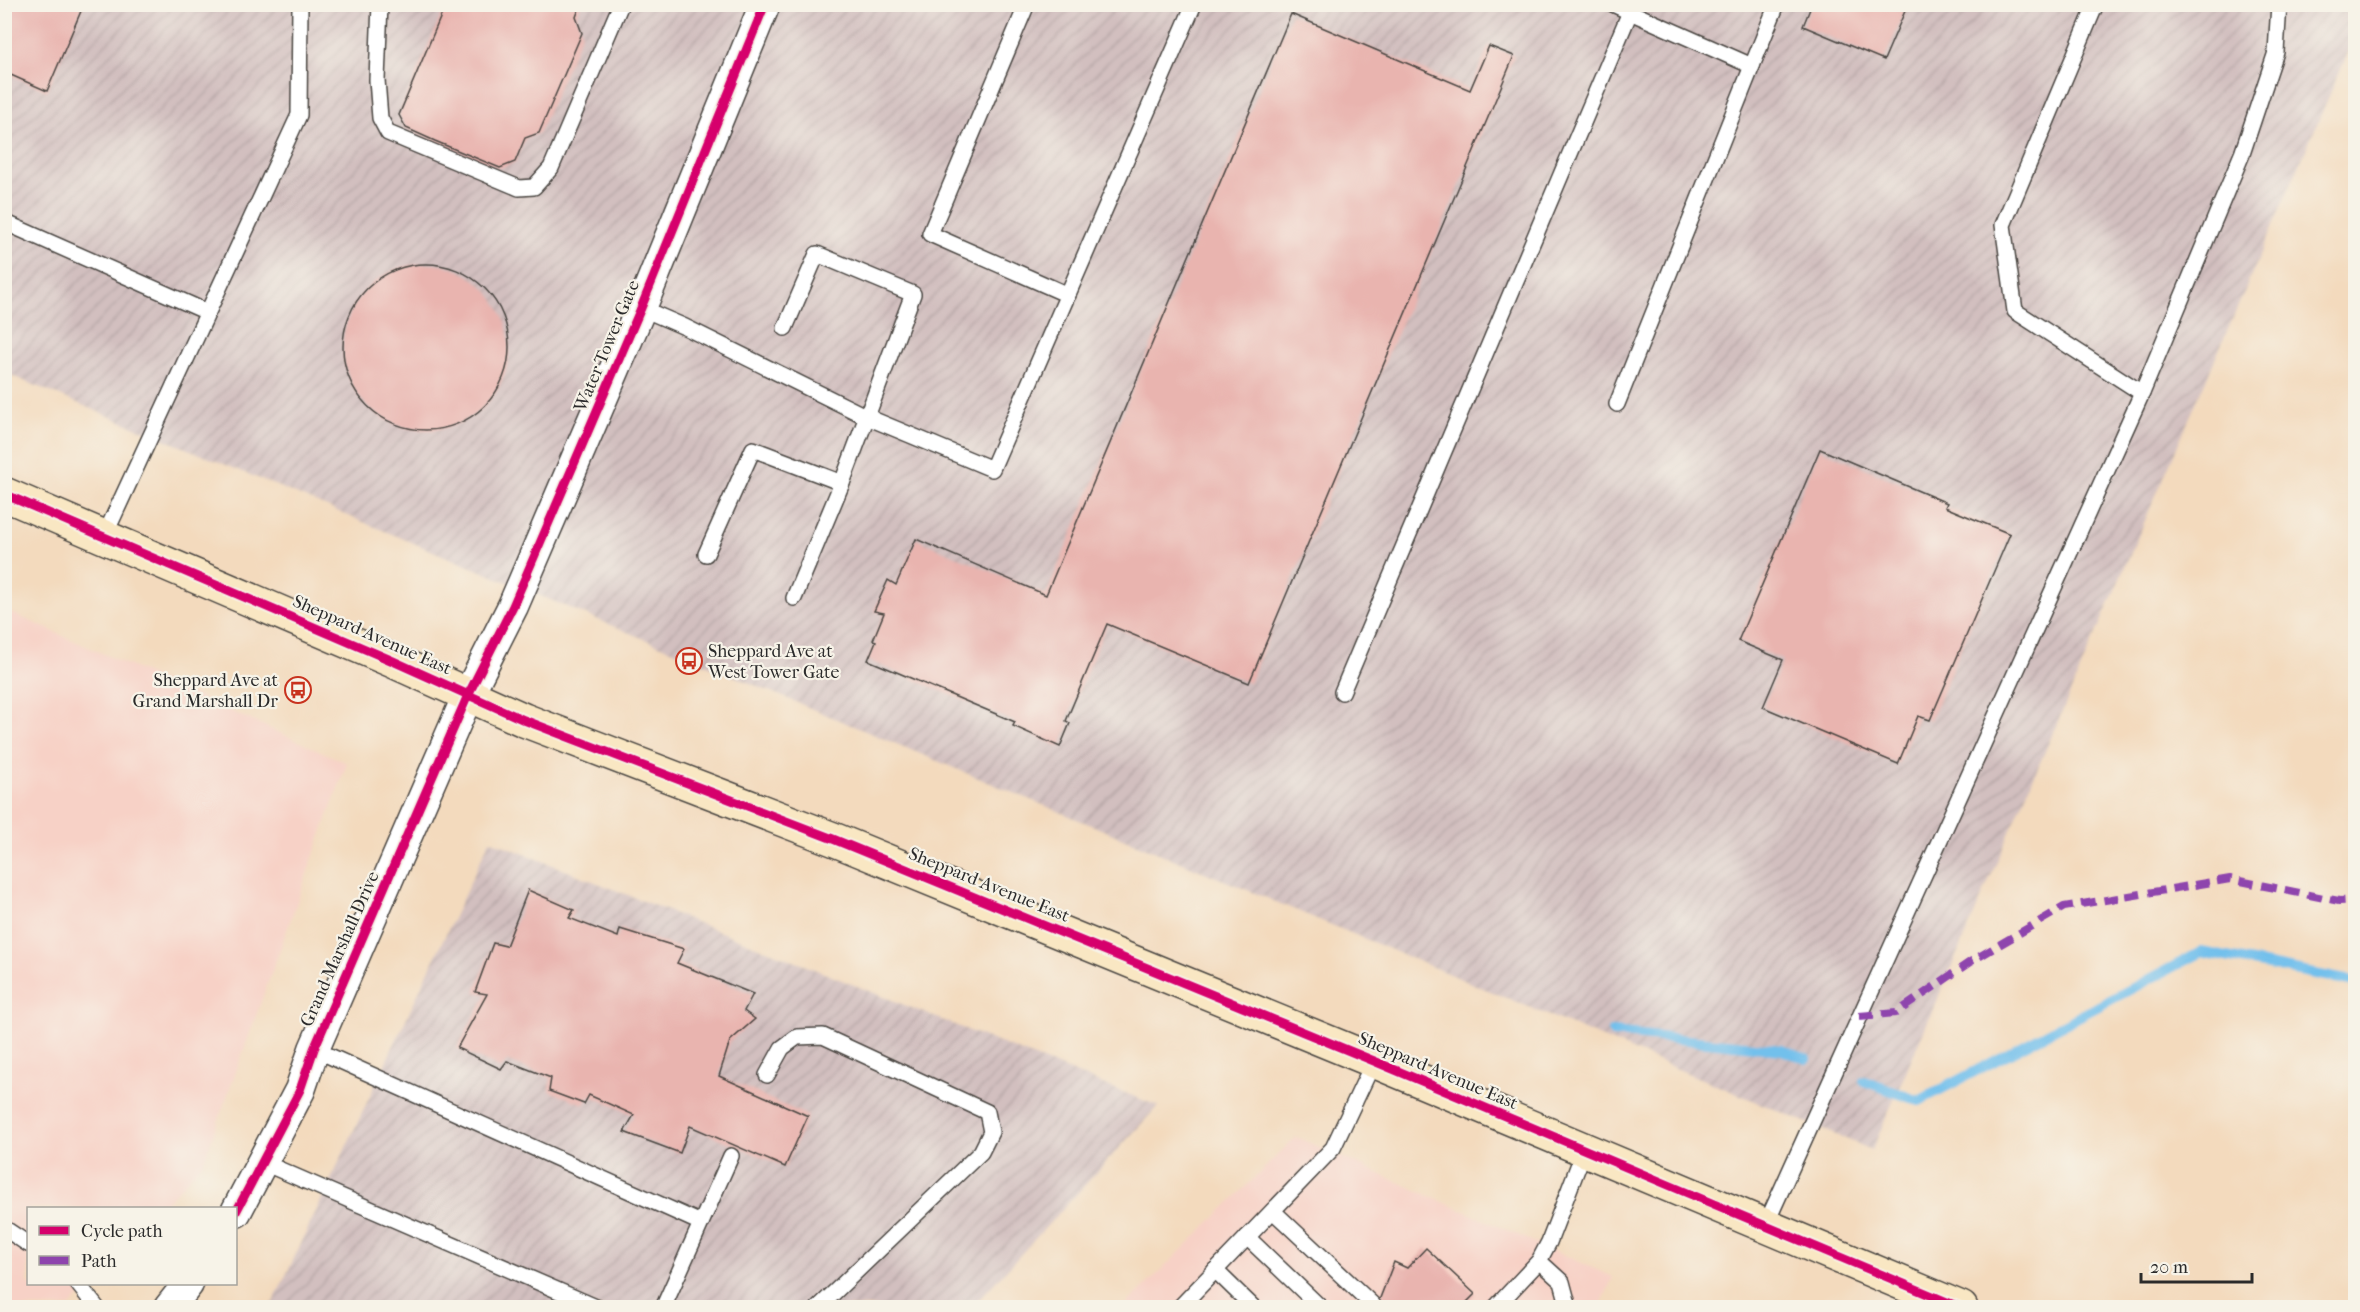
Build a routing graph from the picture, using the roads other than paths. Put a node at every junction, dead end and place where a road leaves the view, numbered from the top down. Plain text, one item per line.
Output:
1 (300, 4) edge
2 (380, 4) edge
3 (621, 4) edge
4 (765, 4) edge
5 (1027, 4) edge
6 (1194, 4) edge
7 (1613, 4) edge
8 (1777, 4) edge
9 (2096, 4) edge
10 (2279, 4) edge
11 (1630, 12) junction
12 (1752, 66) junction
13 (4, 222) edge
14 (1068, 296) junction
15 (641, 308) junction
16 (207, 312) junction
17 (785, 328) dead end
18 (2142, 393) junction
19 (1617, 404) dead end
20 (867, 417) junction
21 (842, 483) junction
22 (4, 494) edge
23 (104, 537) junction
24 (706, 554) dead end
25 (794, 598) dead end
26 (1342, 692) dead end
27 (468, 695) junction
28 (314, 1049) junction
29 (1374, 1061) junction
30 (767, 1075) dead end
31 (1584, 1151) junction
32 (730, 1156) dead end
33 (262, 1162) junction
34 (237, 1210) edge
35 (1273, 1211) junction
36 (701, 1223) junction
37 (1766, 1224) junction
38 (4, 1228) edge
39 (1247, 1237) junction
40 (27, 1243) edge
41 (1539, 1261) junction
42 (1215, 1270) junction
43 (79, 1285) edge
44 (187, 1285) edge
45 (1185, 1305) edge
46 (1373, 1305) dead end
47 (97, 1308) edge
48 (168, 1308) edge
49 (598, 1308) edge
50 (663, 1308) edge
51 (818, 1308) edge
52 (1254, 1308) edge
53 (1321, 1308) edge
54 (1495, 1308) edge
55 (1569, 1308) edge
56 (1961, 1308) edge

1 - 16 lane
2 - 3 lane
4 - 15 street, Water Tower Gate
5 - 14 lane
6 - 14 lane
7 - 11 lane
8 - 12 lane
9 - 18 lane
10 - 18 lane
11 - 12 lane
11 - 26 lane
12 - 19 lane
13 - 16 lane
14 - 20 lane
15 - 20 lane
15 - 27 street, Water Tower Gate
16 - 23 lane
17 - 20 lane
18 - 37 lane
20 - 21 lane
21 - 24 lane
21 - 25 lane
22 - 23 main road, Sheppard Avenue East
23 - 27 main road, Sheppard Avenue East
27 - 28 street, Grand Marshall Drive
27 - 29 main road, Sheppard Avenue East
28 - 33 street, Grand Marshall Drive
28 - 36 lane
29 - 31 main road, Sheppard Avenue East
29 - 35 lane
30 - 51 lane
31 - 37 main road, Sheppard Avenue East
31 - 41 lane
32 - 36 lane
33 - 34 street, Grand Marshall Drive
33 - 49 lane
35 - 39 lane
35 - 46 lane
36 - 50 lane
37 - 56 main road, Sheppard Avenue East
38 - 40 lane
39 - 42 lane
39 - 53 lane
41 - 54 lane
41 - 55 lane
42 - 45 lane
42 - 52 lane
43 - 47 lane
44 - 48 street

